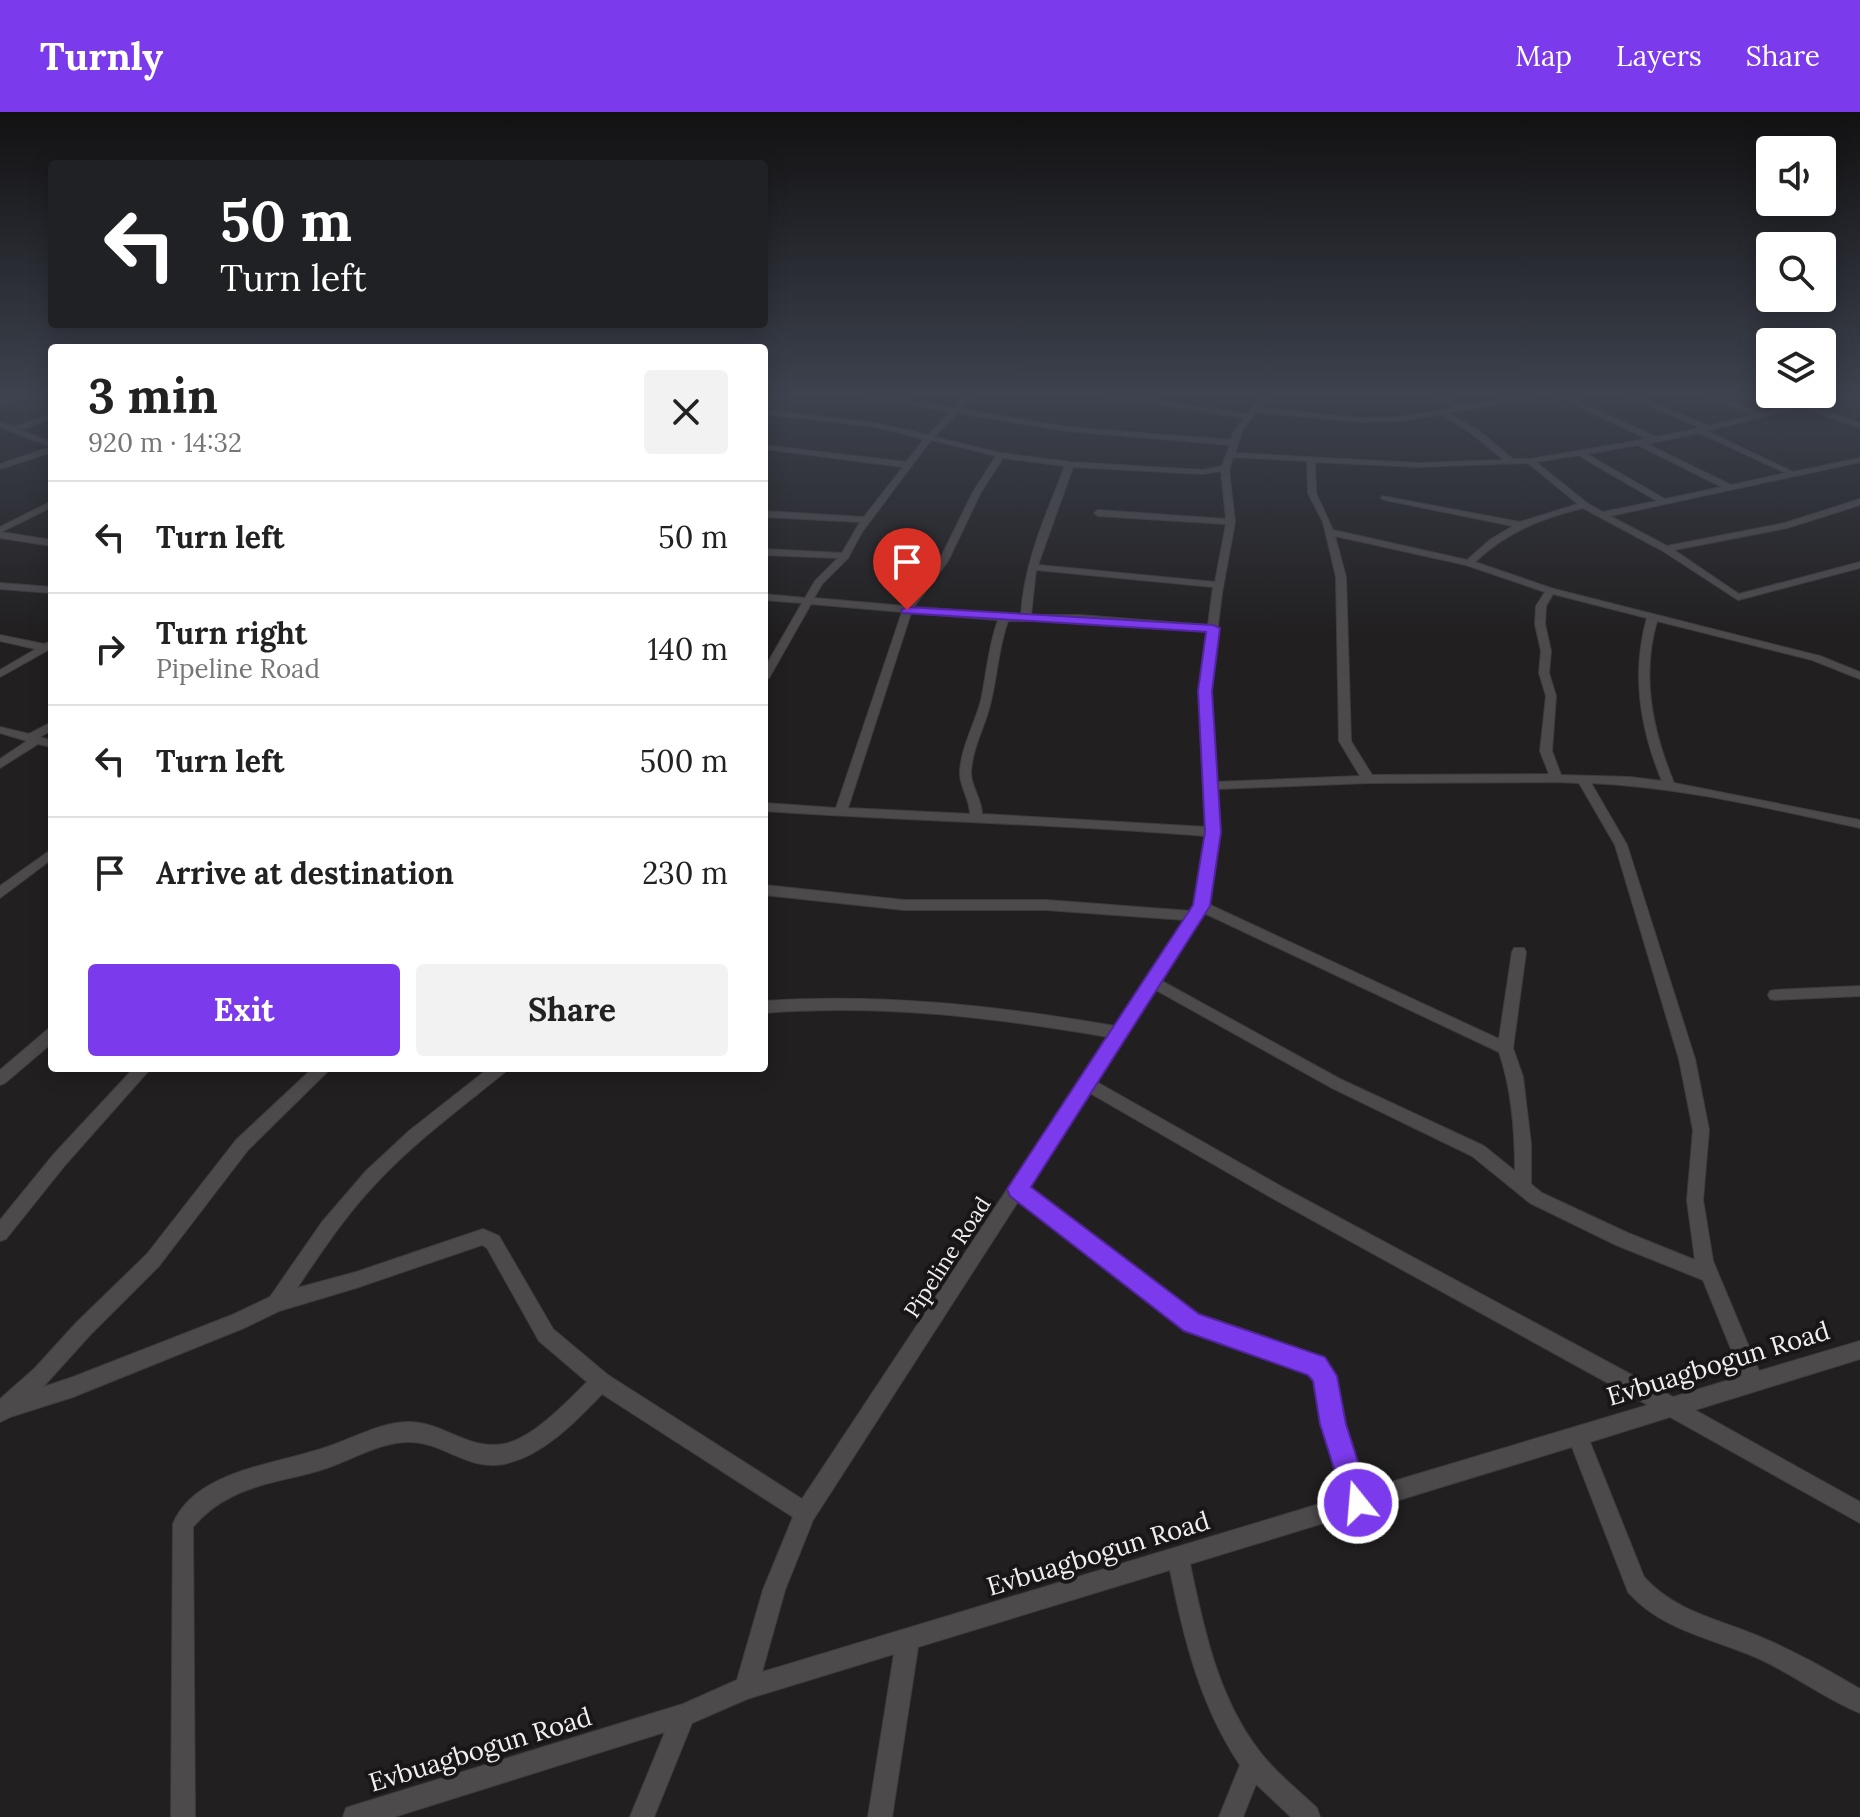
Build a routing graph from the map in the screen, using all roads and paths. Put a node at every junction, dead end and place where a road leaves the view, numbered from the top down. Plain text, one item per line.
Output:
1 (900, 477) edge
2 (987, 477) edge
3 (1065, 477) edge
4 (1231, 477) edge
5 (1311, 477) edge
6 (1549, 477) edge
7 (1621, 477) edge
8 (1708, 477) edge
9 (1772, 477) edge
10 (1731, 488) junction
11 (1385, 498) dead end
12 (1665, 502) junction
13 (1860, 502) edge
14 (1584, 505) junction
15 (48, 506) edge
16 (1098, 513) dead end
17 (768, 514) edge
18 (1601, 515) junction
19 (868, 520) junction
20 (1231, 522) junction
21 (1521, 525) junction
22 (0, 532) edge
23 (1329, 532) junction
24 (48, 542) edge
25 (1666, 549) junction
26 (768, 552) edge
27 (845, 556) junction
28 (1469, 563) junction
29 (1860, 565) edge
30 (1033, 567) junction
31 (1218, 585) junction
32 (0, 586) edge
33 (48, 590) edge
34 (1551, 591) junction
35 (768, 597) edge
36 (810, 598) junction
37 (907, 610) junction
38 (1653, 616) junction
39 (1026, 617) junction
40 (1004, 618) junction
41 (1213, 628) junction
42 (0, 638) edge
43 (48, 646) edge
44 (48, 647) edge
45 (768, 657) edge
46 (777, 658) junction
47 (768, 672) edge
48 (0, 674) edge
49 (1860, 676) edge
50 (48, 728) edge
51 (0, 730) edge
52 (34, 739) junction
53 (48, 743) edge
54 (0, 764) edge
55 (1556, 778) junction
56 (1368, 779) junction
57 (1583, 779) junction
58 (1209, 786) junction
59 (1670, 786) junction
60 (768, 807) edge
61 (840, 813) junction
62 (976, 818) junction
63 (1860, 824) edge
64 (1213, 832) junction
65 (48, 856) edge
66 (768, 890) edge
67 (0, 893) edge
68 (1199, 911) junction
69 (1519, 952) dead end
70 (1153, 982) junction
71 (1860, 991) edge
72 (1775, 995) dead end
73 (768, 1007) edge
74 (1120, 1033) junction
75 (48, 1037) edge
76 (1505, 1048) junction
77 (139, 1072) edge
78 (319, 1072) edge
79 (495, 1072) edge
80 (0, 1079) edge
81 (1086, 1083) junction
82 (1523, 1157) junction
83 (1493, 1160) junction
84 (1523, 1188) junction
85 (1018, 1189) junction
86 (0, 1233) edge
87 (1709, 1274) junction
88 (276, 1303) junction
89 (1860, 1350) edge
90 (1754, 1381) junction
91 (601, 1382) junction
92 (1668, 1406) junction
93 (4, 1409) edge
94 (1577, 1435) junction
95 (1358, 1503) junction
96 (805, 1513) junction
97 (1860, 1513) edge
98 (1178, 1558) junction
99 (908, 1639) junction
100 (746, 1688) junction
101 (1860, 1702) edge
102 (684, 1715) junction
103 (1253, 1762) junction
104 (183, 1817) edge
105 (355, 1817) edge
106 (642, 1817) edge
107 (880, 1817) edge
108 (1231, 1817) edge
109 (1308, 1817) edge

1 - 19 street
2 - 37 street
3 - 30 street
4 - 20 street, Pipeline Road
5 - 23 street
6 - 14 street
7 - 12 street
8 - 10 street
9 - 10 street
10 - 12 street
11 - 21 street
12 - 18 street
13 - 25 street
14 - 18 street
14 - 21 street
15 - 22 street
16 - 20 street
17 - 19 street
18 - 25 street
19 - 27 street
20 - 31 street, Pipeline Road
21 - 28 street
22 - 24 street
23 - 28 street
23 - 56 street
25 - 29 street
26 - 27 street
27 - 36 street
28 - 34 street
30 - 31 street
30 - 39 street
31 - 41 street, Pipeline Road
32 - 33 street
34 - 38 street
34 - 55 street
35 - 36 street
36 - 37 street
36 - 46 street
37 - 40 street
37 - 61 street
38 - 49 street
38 - 59 street
39 - 40 street
39 - 41 street
40 - 62 street
41 - 58 street, Pipeline Road
42 - 43 street
44 - 48 street
45 - 46 street
46 - 47 street
50 - 52 street
51 - 52 street
52 - 53 street
52 - 54 street
55 - 56 street
55 - 57 street
56 - 58 street
57 - 59 street
57 - 87 street
58 - 64 street, Pipeline Road
59 - 63 street
60 - 61 street
61 - 62 street
62 - 64 street
64 - 68 street, Pipeline Road
65 - 67 street
66 - 68 street
68 - 70 street, Pipeline Road
68 - 76 street
69 - 76 street
70 - 74 street, Pipeline Road
70 - 83 street
71 - 72 street
73 - 74 street
74 - 81 street, Pipeline Road
75 - 80 street
76 - 82 street
77 - 86 street
78 - 93 street
79 - 88 street
81 - 85 street, Pipeline Road
81 - 92 street
82 - 83 street
82 - 84 street
83 - 84 street
84 - 87 street
85 - 95 street
85 - 96 street, Pipeline Road
87 - 90 street
88 - 91 street
88 - 93 street
89 - 90 street, Evbuagbogun Road
90 - 92 street, Evbuagbogun Road
91 - 96 street
91 - 104 street
92 - 94 street, Evbuagbogun Road
92 - 97 street
94 - 95 street, Evbuagbogun Road
94 - 101 street
95 - 98 street, Evbuagbogun Road
96 - 100 street, Pipeline Road
98 - 99 street, Evbuagbogun Road
98 - 103 street
99 - 100 street, Evbuagbogun Road
99 - 107 street
100 - 102 street, Evbuagbogun Road
102 - 105 street, Evbuagbogun Road
102 - 106 street
103 - 108 street
103 - 109 street

